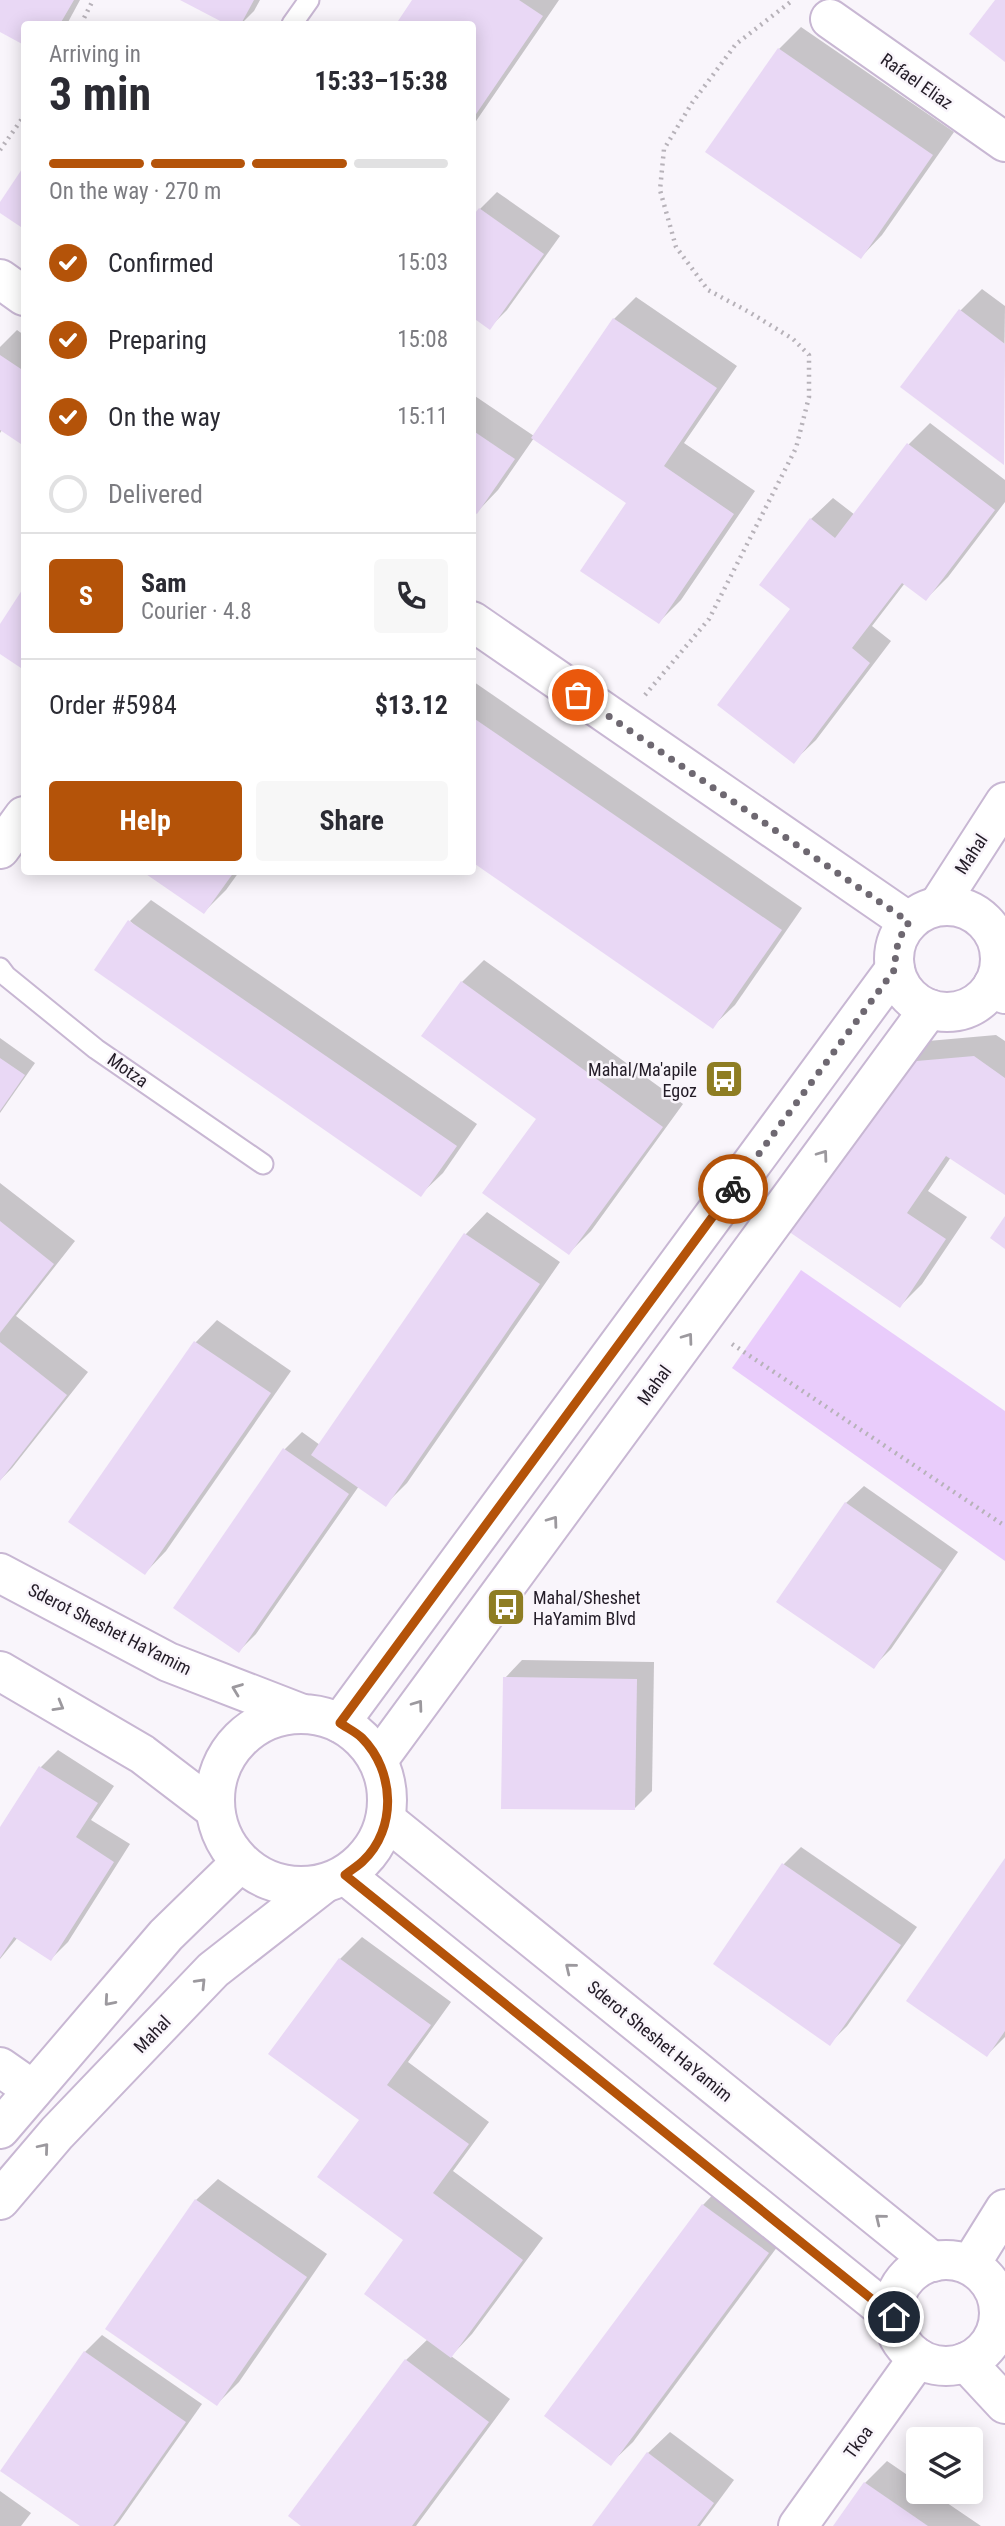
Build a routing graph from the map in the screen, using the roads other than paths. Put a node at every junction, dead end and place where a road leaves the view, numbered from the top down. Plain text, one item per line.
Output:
1 (309, 0) edge
2 (830, 19) dead end
3 (294, 21) edge
4 (1005, 142) edge
5 (0, 279) edge
6 (21, 294) edge
7 (476, 624) edge
8 (1005, 802) edge
9 (21, 820) edge
10 (0, 849) edge
11 (923, 914) junction
12 (1000, 925) edge
13 (0, 968) edge
14 (895, 969) junction
15 (999, 990) edge
16 (929, 1009) junction
17 (264, 1164) dead end
18 (0, 1573) edge
19 (0, 1671) edge
20 (300, 1713) junction
21 (340, 1723) junction
22 (378, 1759) junction
23 (214, 1809) junction
24 (386, 1820) junction
25 (240, 1863) junction
26 (334, 1880) junction
27 (0, 2067) edge
28 (33, 2090) junction
29 (0, 2129) edge
30 (0, 2200) edge
31 (1005, 2209) edge
32 (952, 2264) junction
33 (1002, 2312) edge
34 (894, 2317) junction
35 (918, 2358) junction
36 (967, 2362) junction
37 (1005, 2404) edge
38 (799, 2526) edge

1 - 3 lane
2 - 4 street, Rafael Eliaz
5 - 6 street
7 - 11 street
8 - 11 street, Mahal
9 - 10 street
11 - 12 street
11 - 14 street
12 - 15 street
13 - 17 lane, Motza
14 - 16 street
14 - 21 street
15 - 16 street
22 -> 16 street, Mahal
20 -> 18 street, Sderot Sheshet HaYamim
19 -> 23 street
20 - 21 street
20 - 23 street
21 - 22 street
22 - 24 street
23 - 25 street
24 - 26 street
32 -> 24 street, Sderot Sheshet HaYamim
25 - 26 street
25 -> 28 street
30 -> 26 street, Mahal
26 - 34 street
27 - 28 street
28 - 29 street
31 - 32 street
32 - 33 street
32 - 34 street
33 - 36 street
34 - 35 street
35 - 36 street
35 - 38 street, Tkoa
36 - 37 street

